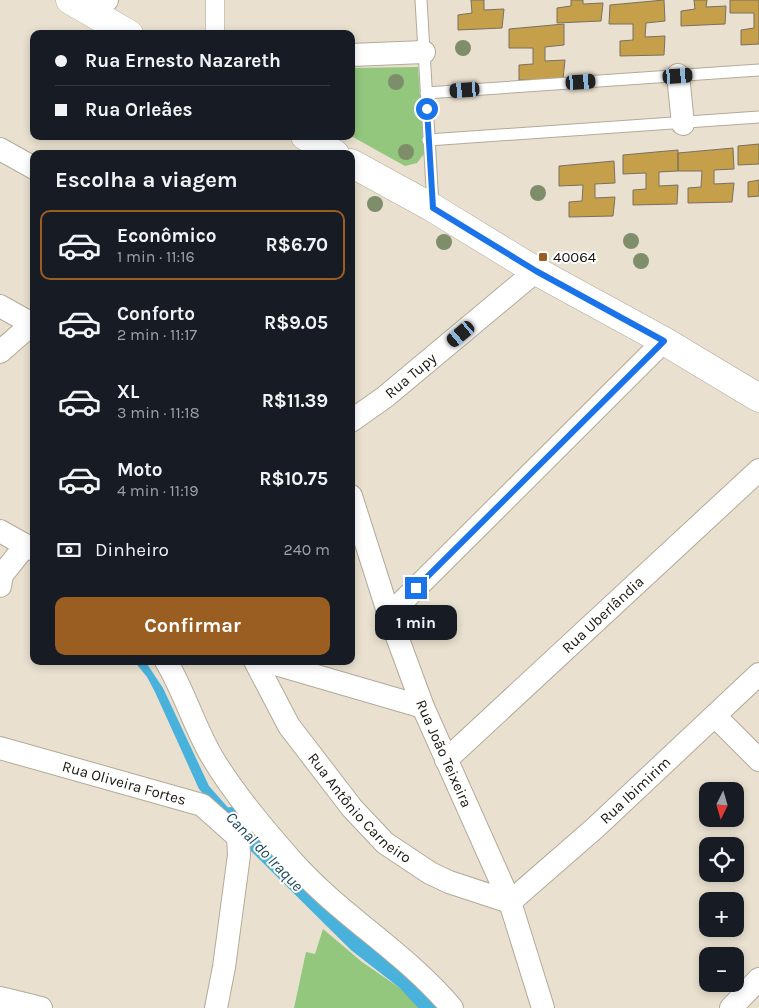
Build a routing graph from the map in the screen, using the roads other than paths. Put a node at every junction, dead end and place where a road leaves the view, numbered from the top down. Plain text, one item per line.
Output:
1 (215, 0) edge
2 (421, 0) edge
3 (88, 3) edge
4 (124, 30) edge
5 (215, 30) edge
6 (424, 52) junction
7 (355, 55) edge
8 (759, 70) edge
9 (678, 76) junction
10 (426, 93) junction
11 (759, 117) edge
12 (682, 124) junction
13 (311, 140) edge
14 (428, 140) junction
15 (0, 149) edge
16 (328, 150) edge
17 (355, 165) edge
18 (30, 166) edge
19 (433, 208) junction
20 (536, 271) junction
21 (0, 306) edge
22 (30, 323) edge
23 (30, 327) edge
24 (664, 341) junction
25 (0, 352) edge
26 (759, 398) edge
27 (355, 418) edge
28 (759, 470) edge
29 (355, 509) edge
30 (0, 531) edge
31 (25, 551) edge
32 (1, 580) edge
33 (389, 615) junction
34 (168, 665) edge
35 (257, 665) edge
36 (279, 665) edge
37 (759, 674) edge
38 (423, 707) junction
39 (715, 716) junction
40 (0, 748) edge
41 (446, 760) junction
42 (759, 760) edge
43 (249, 811) junction
44 (238, 846) junction
45 (510, 902) junction
46 (759, 980) edge
47 (0, 998) edge
48 (41, 1008) edge
49 (216, 1008) edge
50 (452, 1008) edge
51 (543, 1008) edge
52 (731, 1008) edge

1 - 5 street
2 - 6 lane
3 - 4 main road
6 - 7 street
6 - 10 lane
8 - 9 lane
9 - 10 lane
9 - 12 street
10 - 14 lane
11 - 12 lane
12 - 14 lane
13 - 16 main road
14 - 19 lane
15 - 18 street
17 - 19 main road
19 - 20 main road
20 - 24 main road
20 - 27 street, Rua Tupy
21 - 22 street
23 - 25 street
24 - 26 main road
24 - 33 street
28 - 41 street, Rua Uberlândia
29 - 33 street, Rua João Teixeira
30 - 31 street
31 - 32 street
33 - 38 street, Rua João Teixeira
34 - 43 street
35 - 45 street, Rua Antônio Carneiro
36 - 38 street
37 - 39 street, Rua Ibimirim
38 - 41 street, Rua João Teixeira
39 - 42 street
39 - 45 street, Rua Ibimirim
40 - 44 street, Rua Oliveira Fortes
41 - 45 street, Rua João Teixeira
43 - 44 street
43 - 50 street
44 - 49 street
45 - 51 street, Rua João Teixeira
46 - 52 street
47 - 48 street

